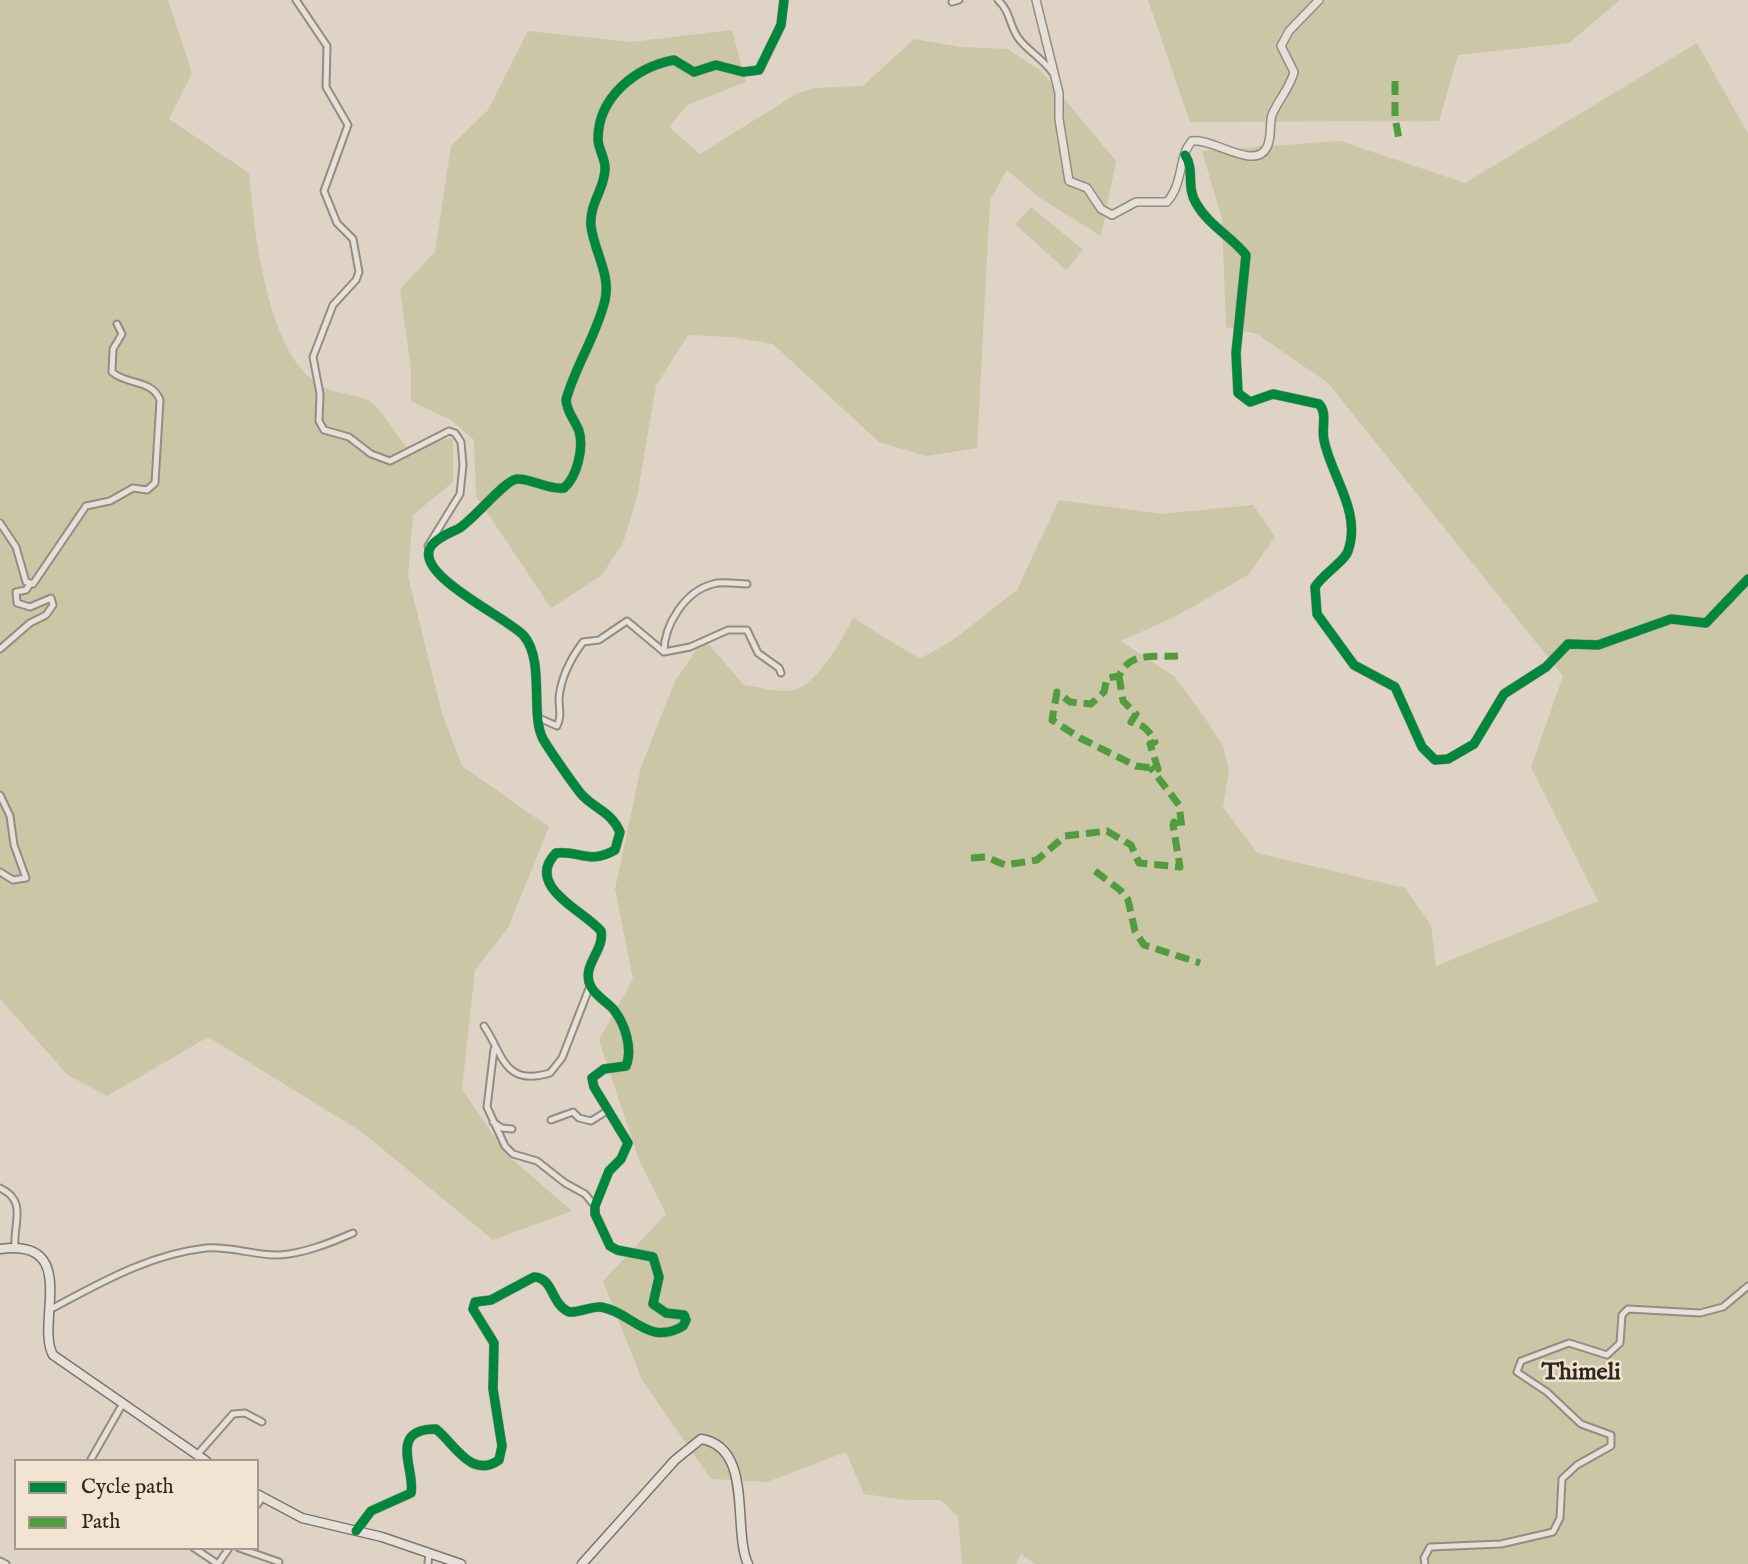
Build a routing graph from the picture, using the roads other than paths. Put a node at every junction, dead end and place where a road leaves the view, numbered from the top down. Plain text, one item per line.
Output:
1 (296, 0) edge
2 (784, 0) edge
3 (959, 0) edge
4 (998, 0) edge
5 (1036, 0) edge
6 (1319, 0) edge
7 (952, 2) dead end
8 (1052, 72) junction
9 (1185, 155) junction
10 (117, 324) dead end
11 (0, 523) edge
12 (428, 553) junction
13 (1748, 579) edge
14 (30, 584) junction
15 (747, 584) dead end
16 (0, 649) edge
17 (664, 652) junction
18 (781, 673) dead end
19 (539, 718) junction
20 (0, 795) edge
21 (0, 872) edge
22 (590, 986) junction
23 (484, 1026) dead end
24 (494, 1049) junction
25 (607, 1111) junction
26 (551, 1119) dead end
27 (491, 1120) junction
28 (512, 1129) dead end
29 (0, 1188) edge
30 (595, 1206) junction
31 (353, 1233) dead end
32 (15, 1247) junction
33 (0, 1249) edge
34 (1748, 1286) edge
35 (51, 1308) junction
36 (122, 1405) junction
37 (262, 1422) dead end
38 (197, 1454) junction
39 (91, 1459) edge
40 (203, 1459) edge
41 (259, 1499) edge
42 (356, 1531) junction
43 (197, 1550) edge
44 (245, 1550) edge
45 (429, 1553) junction
46 (0, 1561) edge
47 (279, 1562) dead end
48 (6, 1564) edge
49 (218, 1564) edge
50 (428, 1564) edge
51 (461, 1564) edge
52 (582, 1564) edge
53 (748, 1564) edge
54 (1425, 1564) edge

1 - 12 street
2 - 12 street
3 - 7 street
4 - 8 street
5 - 8 street
6 - 9 street
8 - 9 street
9 - 13 street
10 - 14 street
11 - 14 street
12 - 19 street
14 - 16 street
15 - 17 street
17 - 18 street
17 - 19 street
19 - 22 street
20 - 21 street
22 - 24 street
22 - 25 street
23 - 24 street
24 - 27 street
25 - 26 street
25 - 30 street
27 - 28 street
27 - 30 street
29 - 32 street
30 - 42 street
31 - 35 street
32 - 33 main road
32 - 35 main road
34 - 54 street
35 - 36 main road
36 - 38 main road
36 - 39 street
37 - 38 street
38 - 40 main road
41 - 42 main road
42 - 45 main road
43 - 49 street
44 - 47 street
45 - 50 street
45 - 51 main road
46 - 48 street
52 - 53 main road

